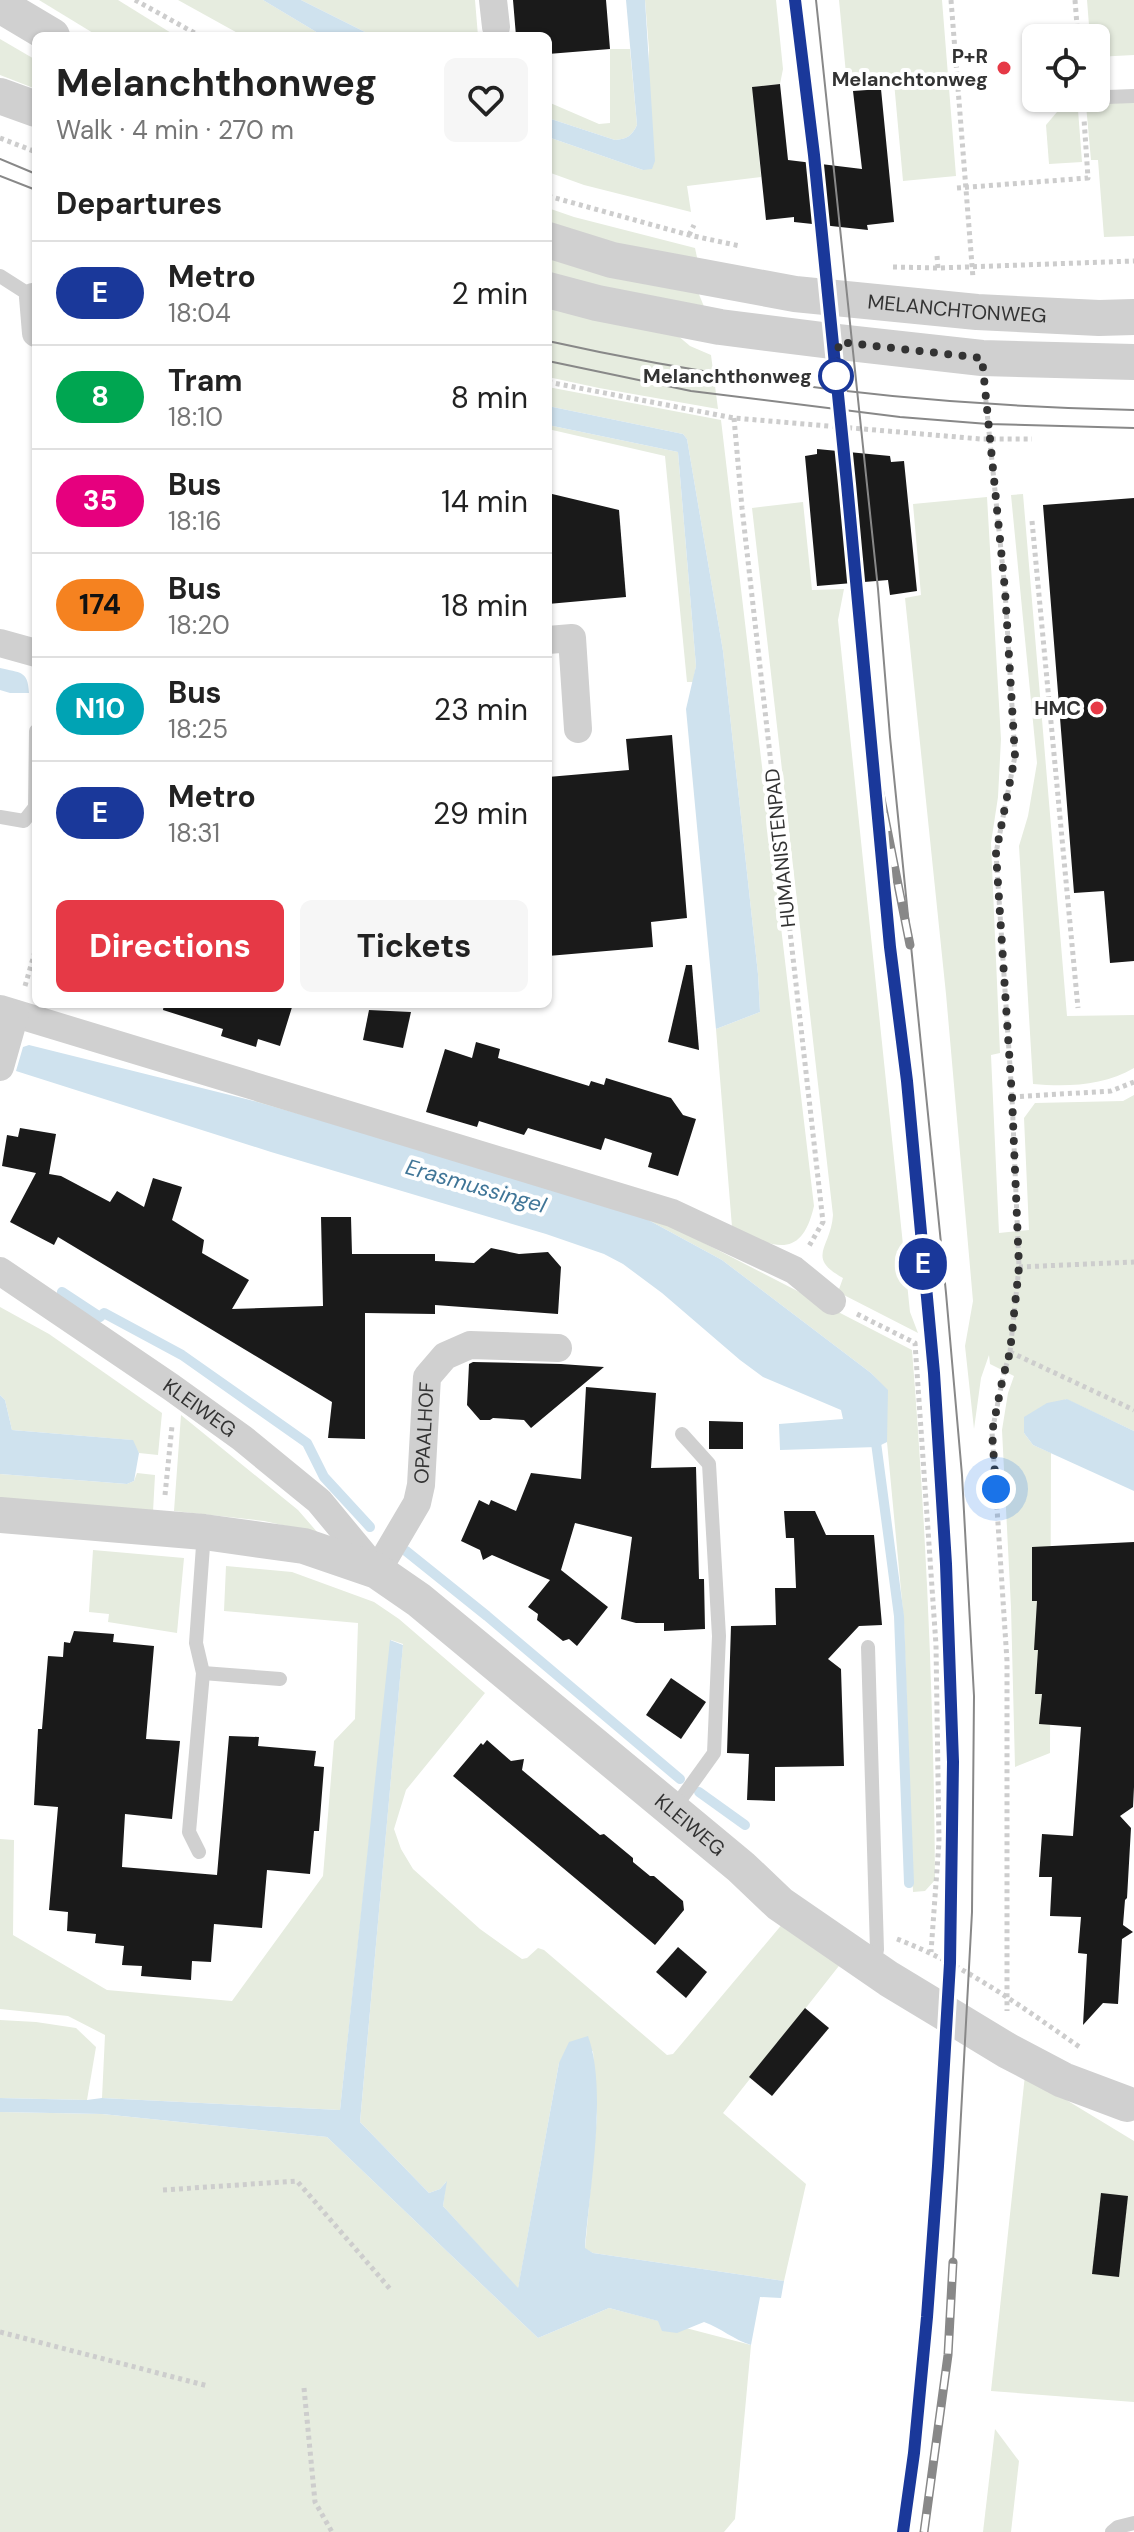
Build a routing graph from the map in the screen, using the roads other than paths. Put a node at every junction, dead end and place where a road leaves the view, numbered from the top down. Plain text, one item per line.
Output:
1 (0, 5) edge
2 (45, 32) edge
3 (0, 96) edge
4 (1134, 96) edge
5 (1110, 97) edge
6 (32, 108) edge
7 (552, 241) edge
8 (0, 276) edge
9 (552, 291) edge
10 (32, 296) edge
11 (1134, 317) edge
12 (1134, 362) edge
13 (552, 640) edge
14 (0, 643) edge
15 (32, 652) edge
16 (578, 729) dead end
17 (32, 811) edge
18 (0, 817) edge
19 (8, 1011) edge
20 (0, 1067) edge
21 (0, 1271) edge
22 (832, 1301) road end
23 (558, 1348) dead end
24 (682, 1434) dead end
25 (0, 1515) edge
26 (204, 1532) junction
27 (377, 1571) junction
28 (868, 1647) dead end
29 (203, 1673) junction
30 (280, 1679) dead end
31 (673, 1810) junction
32 (199, 1852) dead end
33 (741, 1867) junction
34 (877, 1950) junction
35 (1132, 2101) edge
36 (1134, 2523) edge
37 (1112, 2532) edge

1 - 2 street
3 - 6 street
4 - 5 lane
7 - 11 street, MELANCHTONWEG
8 - 10 lane
9 - 12 street
13 - 16 street
14 - 15 street
17 - 18 lane
19 - 20 street
19 - 22 street
21 - 27 street, KLEIWEG
23 - 27 street, OPAALHOF
24 - 31 lane
25 - 26 street, KLEIWEG
26 - 27 street, KLEIWEG
26 - 29 lane
27 - 31 street, KLEIWEG
28 - 34 lane
29 - 30 lane
29 - 32 lane
31 - 33 street, KLEIWEG
33 - 34 street, KLEIWEG
33 - 35 street, KLEIWEG
34 - 35 street, KLEIWEG
36 - 37 lane

